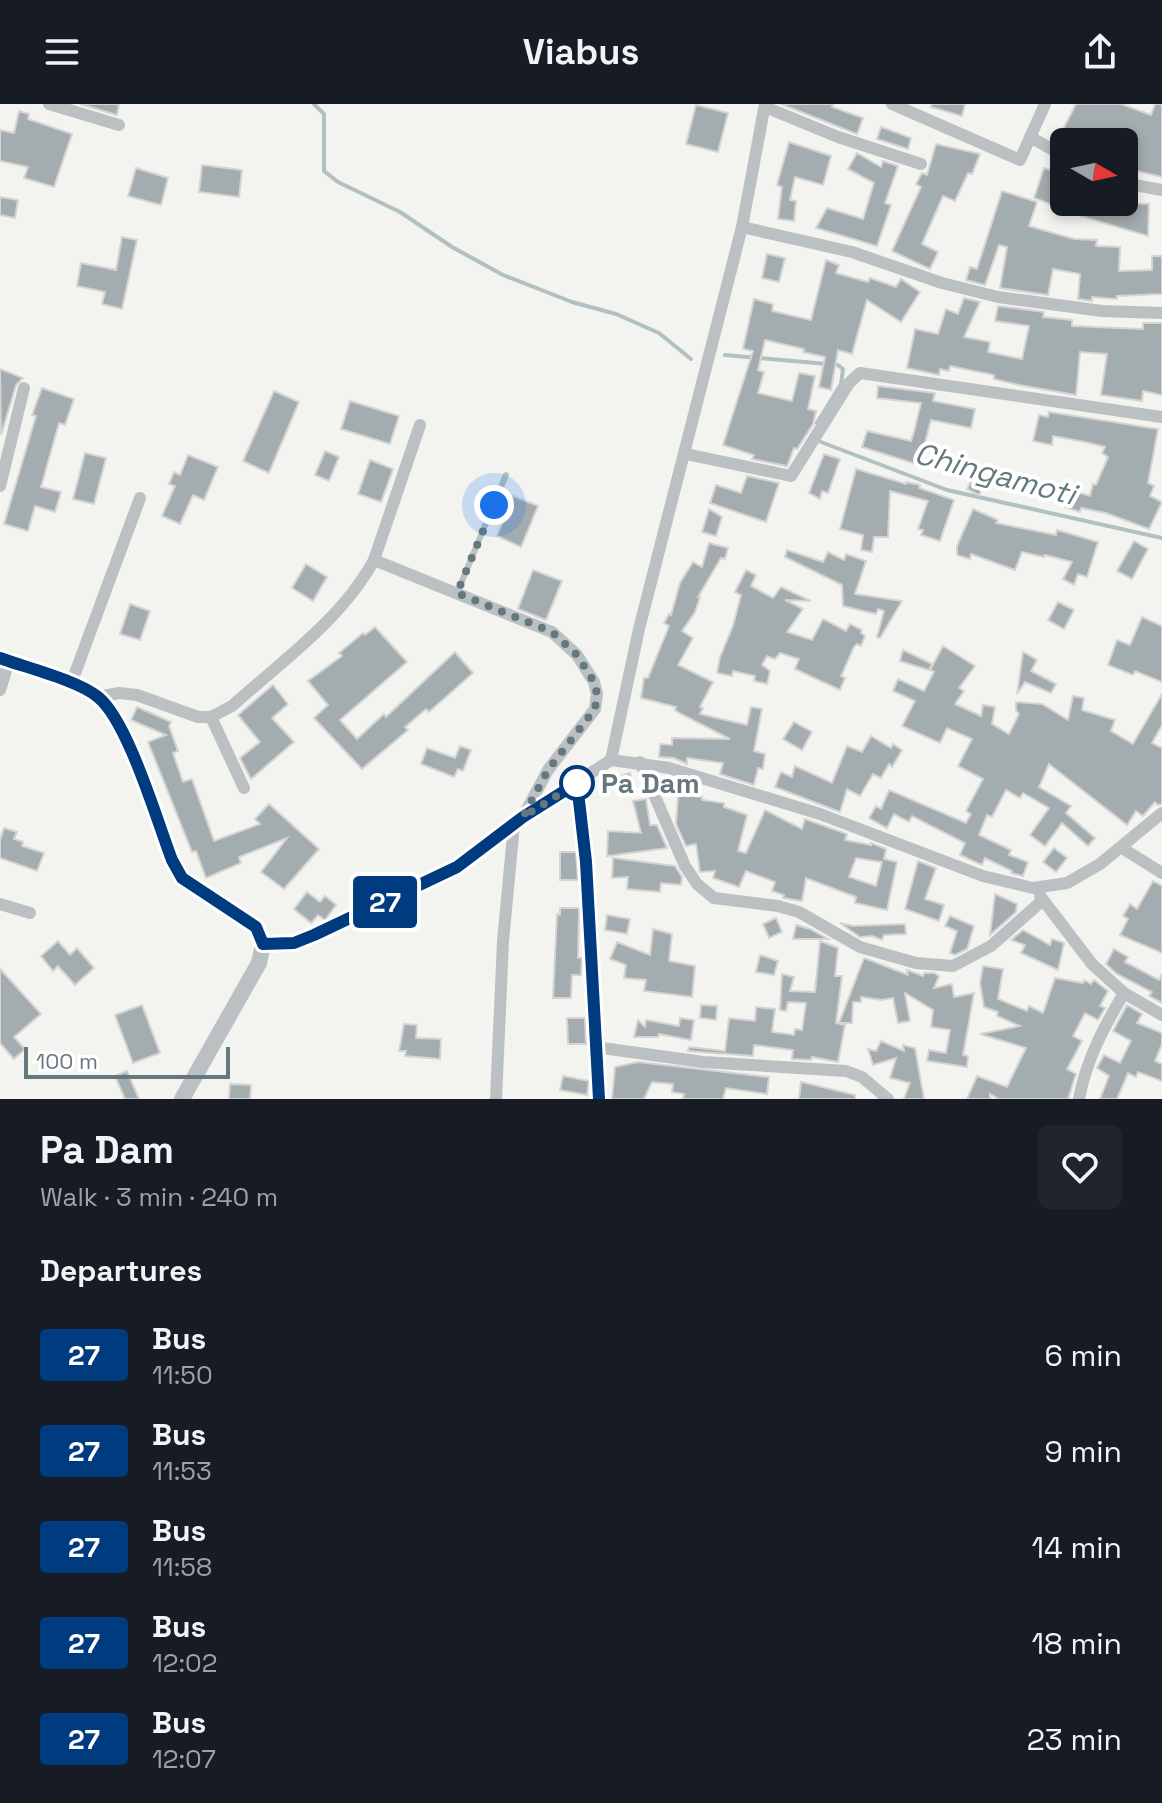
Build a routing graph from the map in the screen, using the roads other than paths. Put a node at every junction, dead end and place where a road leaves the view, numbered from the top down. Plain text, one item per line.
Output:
1 (49, 104) edge
2 (892, 104) edge
3 (1045, 104) edge
4 (765, 106) edge
5 (119, 125) dead end
6 (1030, 137) junction
7 (1050, 148) edge
8 (921, 164) dead end
9 (1138, 186) edge
10 (1162, 190) edge
11 (742, 227) junction
12 (1162, 313) edge
13 (24, 388) dead end
14 (1162, 417) edge
15 (420, 425) dead end
16 (686, 454) junction
17 (506, 475) dead end
18 (0, 486) edge
19 (140, 498) dead end
20 (374, 560) junction
21 (457, 593) junction
22 (4, 660) edge
23 (71, 684) junction
24 (0, 690) edge
25 (98, 697) junction
26 (211, 717) junction
27 (611, 760) junction
28 (640, 762) junction
29 (577, 783) junction
30 (244, 788) dead end
31 (1162, 813) edge
32 (518, 821) junction
33 (1122, 848) junction
34 (1162, 873) edge
35 (1033, 888) junction
36 (1043, 900) junction
37 (0, 904) edge
38 (30, 913) dead end
39 (263, 944) junction
40 (1124, 993) junction
41 (1162, 1015) edge
42 (595, 1047) junction
43 (182, 1099) edge
44 (496, 1099) edge
45 (599, 1099) edge
46 (888, 1099) edge
47 (1079, 1099) edge

1 - 5 street
2 - 6 street
3 - 6 street
4 - 8 street
4 - 11 street
6 - 7 street
9 - 10 street
11 - 12 street
11 - 16 street
13 - 18 street
14 - 16 street
15 - 20 street
16 - 27 street
17 - 21 lane
19 - 23 street
20 - 21 street
20 - 26 street
21 - 32 street
22 - 23 street
22 - 24 street
23 - 25 street
25 - 26 street
25 - 39 street
26 - 30 street
27 - 28 street
27 - 29 street
28 - 35 street
28 - 36 street
29 - 32 street
29 - 42 street
31 - 33 street
32 - 39 street
32 - 44 street
33 - 34 street
33 - 35 street
35 - 36 street
36 - 40 street
37 - 38 street
39 - 43 street
40 - 41 street
40 - 47 street
42 - 45 street
42 - 46 street

